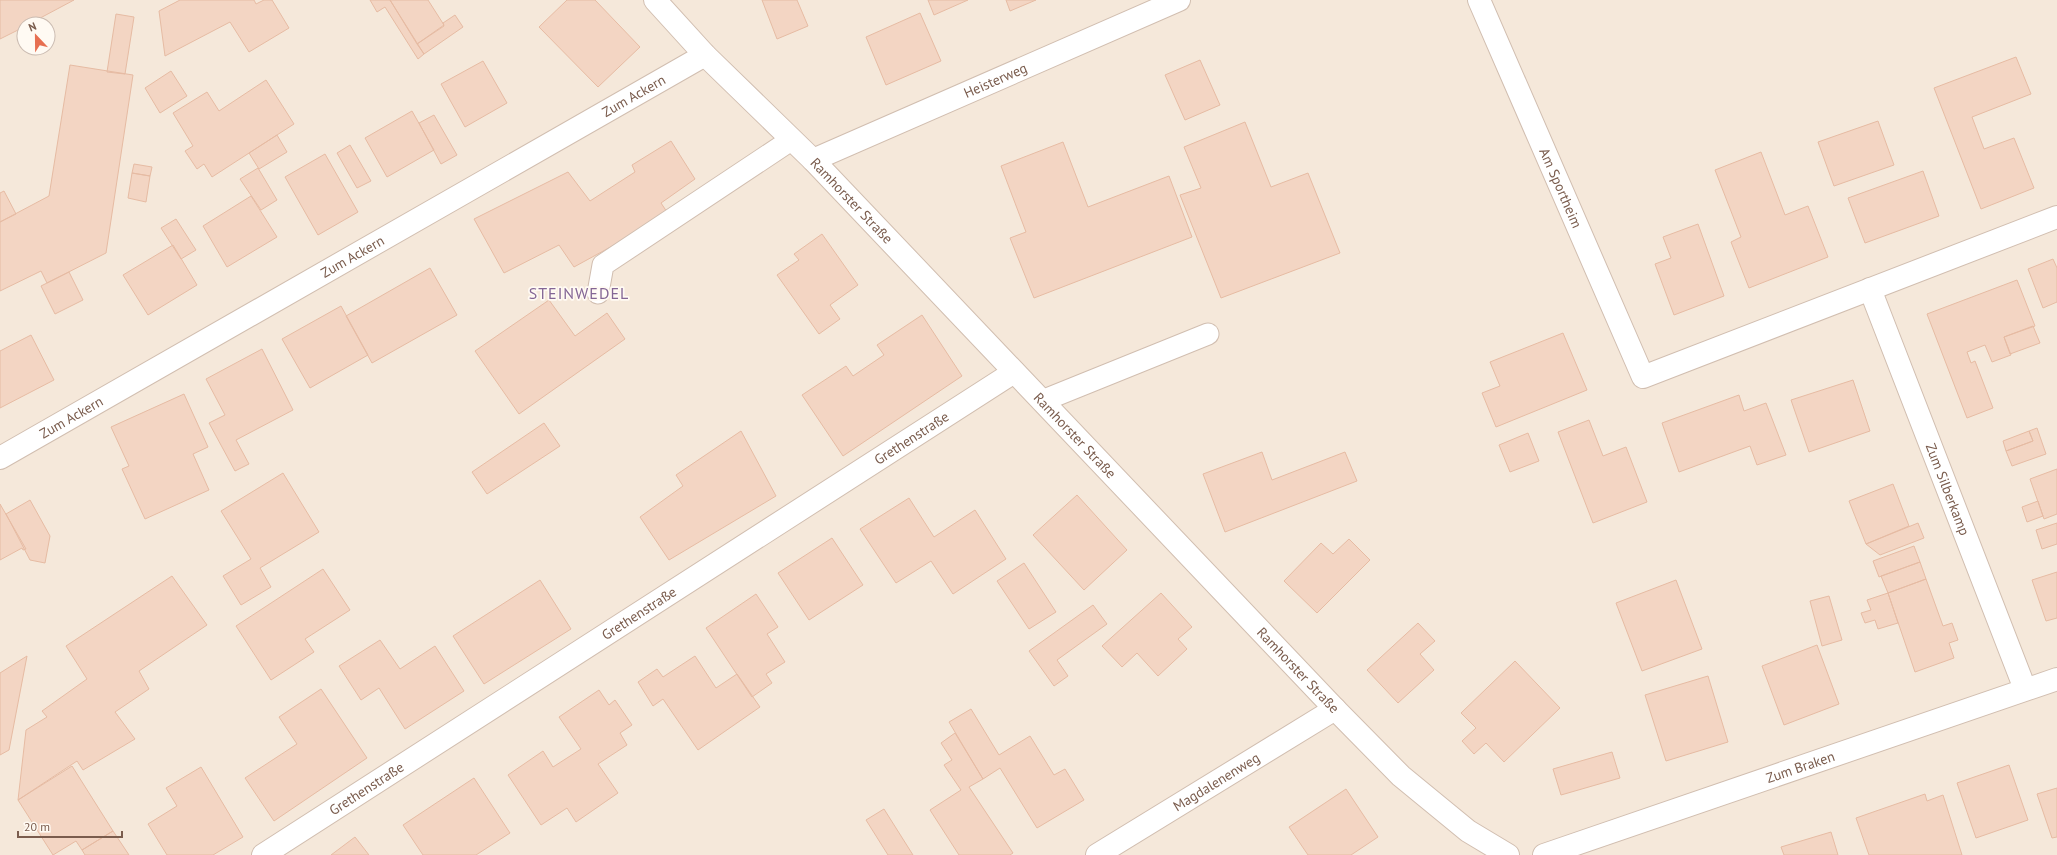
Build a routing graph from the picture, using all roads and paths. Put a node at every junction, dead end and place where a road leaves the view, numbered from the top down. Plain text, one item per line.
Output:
1 (655, 0) edge
2 (1179, 0) edge
3 (1479, 0) edge
4 (705, 55) junction
5 (791, 140) junction
6 (813, 160) junction
7 (2057, 217) edge
8 (1870, 289) junction
9 (598, 293) dead end
10 (1208, 334) dead end
11 (1014, 372) junction
12 (1042, 401) junction
13 (0, 458) edge
14 (2057, 679) edge
15 (2026, 690) junction
16 (1335, 709) junction
17 (263, 855) edge
18 (1097, 855) edge
19 (1508, 855) edge
20 (1544, 855) edge

1 - 4 street, Ramhorster Straße
2 - 6 street, Heisterweg
3 - 8 street, Am Sportheim
4 - 5 street, Ramhorster Straße
4 - 13 street, Zum Ackern
5 - 6 street, Ramhorster Straße
5 - 9 lane
6 - 11 street, Ramhorster Straße
7 - 8 street
8 - 15 street, Zum Silberkamp
10 - 12 lane
11 - 12 street, Ramhorster Straße
11 - 17 street, Grethenstraße
12 - 16 street, Ramhorster Straße
14 - 15 street, Zum Braken
15 - 20 street, Zum Braken
16 - 18 street, Magdalenenweg
16 - 19 street, Ramhorster Straße

